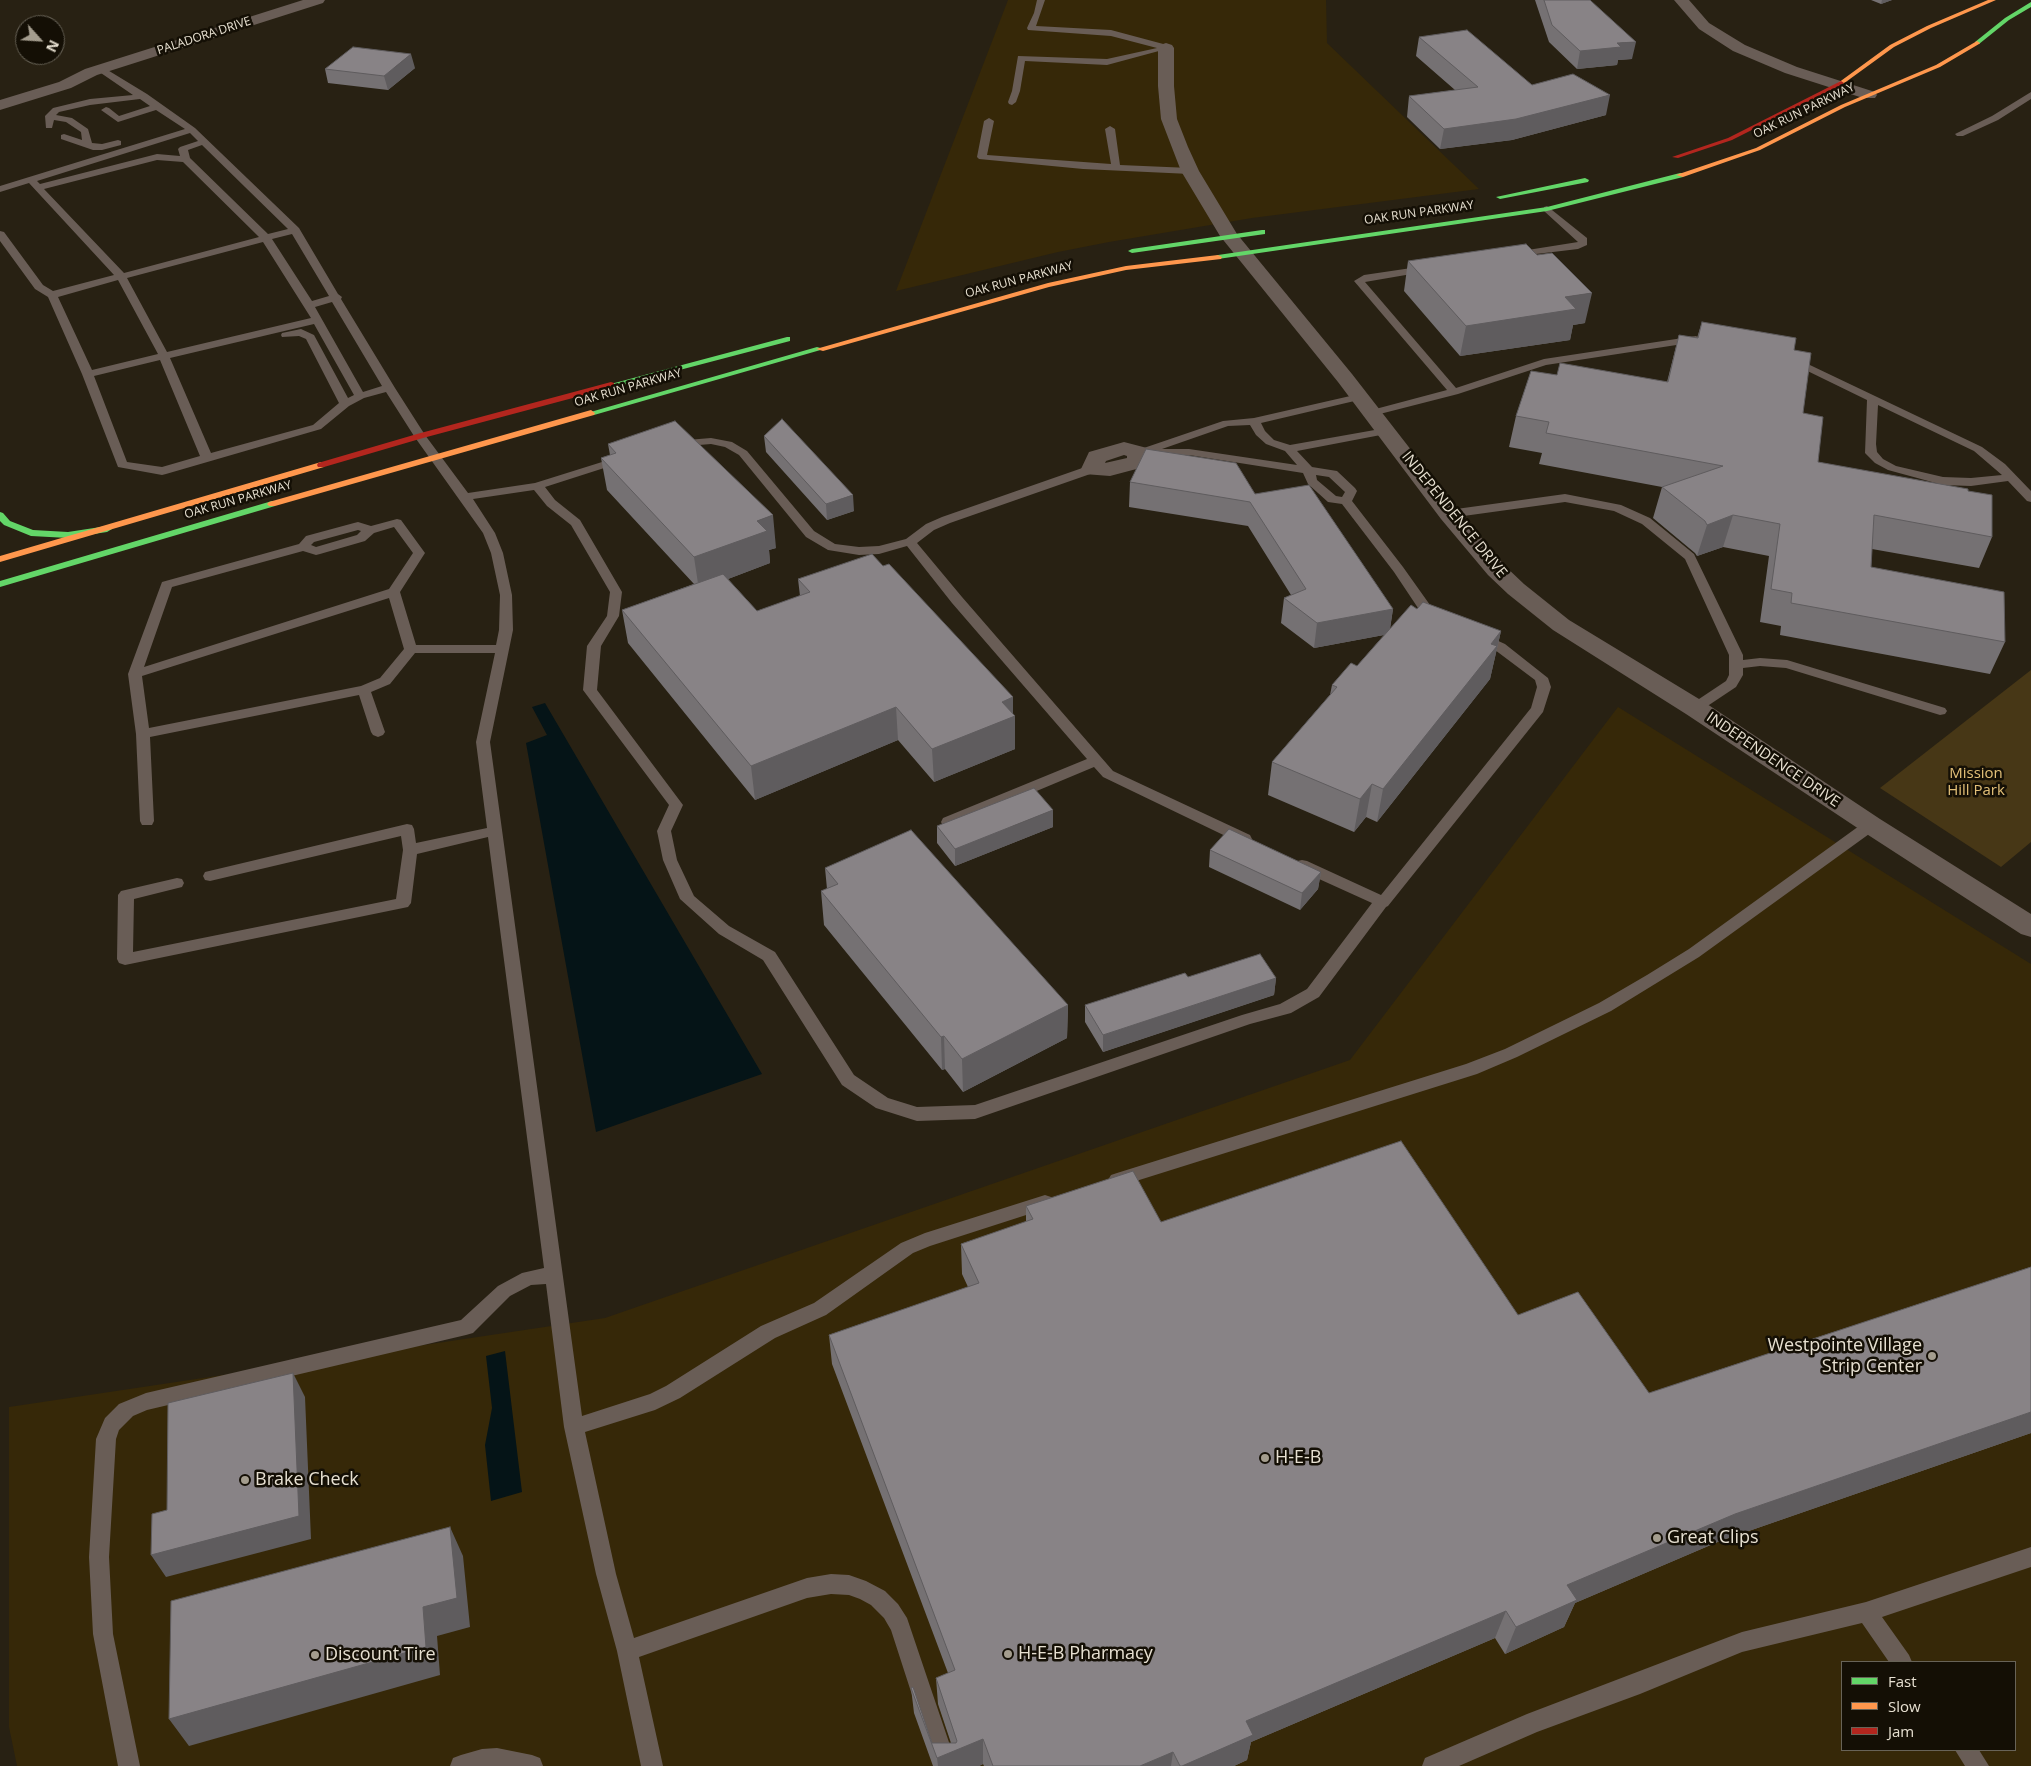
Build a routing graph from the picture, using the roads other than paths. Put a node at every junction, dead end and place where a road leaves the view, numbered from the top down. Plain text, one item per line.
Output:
1 (318, 0) edge
2 (1041, 0) edge
3 (1681, 0) edge
4 (1993, 0) edge
5 (2031, 4) edge
6 (1166, 48) junction
7 (96, 71) junction
8 (1837, 86) junction
9 (0, 95) edge
10 (1869, 95) junction
11 (2031, 95) edge
12 (144, 96) junction
13 (1012, 102) dead end
14 (0, 105) edge
15 (158, 106) junction
16 (106, 110) dead end
17 (50, 116) junction
18 (118, 118) junction
19 (989, 121) dead end
20 (49, 126) dead end
21 (130, 127) dead end
22 (1110, 129) dead end
23 (192, 130) junction
24 (1960, 134) dead end
25 (170, 136) junction
26 (64, 138) dead end
27 (204, 142) junction
28 (86, 144) junction
29 (186, 159) junction
30 (1663, 161) dead end
31 (1116, 167) junction
32 (1190, 171) junction
33 (1594, 178) dead end
34 (34, 183) junction
35 (0, 189) edge
36 (1493, 198) dead end
37 (1547, 208) junction
38 (295, 230) junction
39 (1274, 230) dead end
40 (0, 234) edge
41 (1229, 236) junction
42 (266, 237) junction
43 (1116, 253) dead end
44 (1243, 253) junction
45 (1500, 258) edge
46 (1432, 268) edge
47 (121, 276) junction
48 (52, 295) junction
49 (337, 297) junction
50 (309, 305) junction
51 (318, 320) junction
52 (801, 335) dead end
53 (1711, 339) edge
54 (191, 350) junction
55 (1778, 352) edge
56 (164, 356) junction
57 (88, 374) junction
58 (389, 388) junction
59 (1454, 392) junction
60 (360, 396) junction
61 (1873, 398) junction
62 (345, 404) junction
63 (1366, 405) junction
64 (1254, 420) junction
65 (1386, 431) junction
66 (420, 436) junction
67 (662, 447) edge
68 (1289, 449) junction
69 (1139, 452) junction
70 (637, 454) edge
71 (434, 457) junction
72 (207, 458) junction
73 (1092, 468) joint
74 (1308, 470) junction
75 (2011, 477) junction
76 (537, 486) junction
77 (464, 497) junction
78 (2031, 498) edge
79 (1346, 501) junction
80 (1449, 514) junction
81 (0, 515) edge
82 (107, 529) junction
83 (910, 542) junction
84 (0, 558) edge
85 (0, 584) edge
86 (394, 592) junction
87 (1447, 623) edge
88 (1470, 633) edge
89 (411, 649) junction
90 (502, 649) junction
91 (1737, 665) junction
92 (135, 674) junction
93 (364, 690) junction
94 (1695, 708) junction
95 (1940, 711) dead end
96 (378, 732) dead end
97 (143, 734) junction
98 (1097, 760) junction
99 (147, 821) dead end
100 (946, 823) edge
101 (1871, 825) junction
102 (494, 831) junction
103 (1256, 844) edge
104 (410, 850) junction
105 (1291, 860) edge
106 (210, 876) dead end
107 (176, 883) dead end
108 (1381, 902) junction
109 (2031, 927) edge
110 (1104, 1184) edge
111 (1057, 1198) edge
112 (553, 1275) junction
113 (574, 1427) junction
114 (2031, 1557) edge
115 (1866, 1612) junction
116 (628, 1651) junction
117 (1901, 1661) edge
118 (1967, 1751) edge
119 (647, 1765) edge
120 (129, 1766) edge
121 (461, 1766) edge
122 (532, 1766) edge
123 (946, 1766) edge
124 (1433, 1766) edge
125 (1978, 1766) edge

1 - 7 street, PALADORA DRIVE
2 - 6 lane
3 - 8 street
4 - 8 street, OAK RUN PARKWAY
5 - 10 street, OAK RUN PARKWAY
6 - 13 lane
6 - 32 street, INDEPENDENCE DRIVE
7 - 9 street, PALADORA DRIVE
7 - 12 lane
7 - 14 street, PALADORA DRIVE
8 - 10 street
8 - 30 street, OAK RUN PARKWAY
10 - 37 street, OAK RUN PARKWAY
11 - 24 lane
12 - 15 lane
12 - 17 lane
15 - 18 lane
15 - 23 lane
16 - 18 lane
17 - 20 lane
17 - 28 lane
18 - 21 lane
19 - 31 lane
22 - 31 lane
23 - 25 lane
23 - 27 lane
25 - 28 lane
25 - 34 lane
26 - 28 lane
27 - 29 lane
27 - 38 lane
29 - 34 lane
29 - 42 lane
31 - 32 lane
32 - 41 street, INDEPENDENCE DRIVE
33 - 36 street, OAK RUN PARKWAY
34 - 35 lane
34 - 47 lane
37 - 44 street, OAK RUN PARKWAY
37 - 45 lane
38 - 42 lane
38 - 49 lane
39 - 41 street
40 - 48 lane
41 - 43 street
41 - 44 street, INDEPENDENCE DRIVE
42 - 47 lane
42 - 50 lane
44 - 63 street, INDEPENDENCE DRIVE
44 - 71 street, OAK RUN PARKWAY
46 - 59 lane
47 - 48 lane
47 - 56 lane
48 - 57 lane
49 - 50 lane
49 - 58 lane
50 - 51 lane
51 - 54 lane
51 - 60 lane
52 - 66 street, OAK RUN PARKWAY
53 - 59 lane
54 - 56 lane
54 - 62 lane
55 - 61 lane
56 - 57 lane
56 - 72 lane
57 - 72 lane
58 - 60 lane
58 - 66 lane
59 - 63 lane
60 - 62 lane
61 - 75 lane
61 - 75 lane
62 - 72 lane
63 - 64 lane
63 - 65 street, INDEPENDENCE DRIVE
64 - 68 lane
64 - 69 lane
65 - 68 lane
65 - 80 street, INDEPENDENCE DRIVE
66 - 71 lane
66 - 82 street, OAK RUN PARKWAY
67 - 83 lane
68 - 74 lane
69 - 73 street
69 - 74 lane
70 - 76 lane
71 - 77 lane
71 - 85 street, OAK RUN PARKWAY
73 - 83 lane
74 - 79 lane
74 - 79 lane
75 - 78 lane
76 - 77 lane
76 - 108 lane
77 - 90 lane
79 - 87 lane
80 - 91 lane
80 - 94 street, INDEPENDENCE DRIVE
81 - 82 street
82 - 84 street, OAK RUN PARKWAY
83 - 98 lane
86 - 89 lane
86 - 92 lane
86 - 92 lane
88 - 108 lane
89 - 90 lane
89 - 93 lane
90 - 102 lane
91 - 94 lane
91 - 95 lane
92 - 97 lane
93 - 96 lane
93 - 97 lane
94 - 101 street, INDEPENDENCE DRIVE
97 - 99 lane
98 - 100 lane
98 - 103 lane
101 - 109 street, INDEPENDENCE DRIVE
101 - 110 lane
102 - 104 lane
102 - 112 lane
104 - 106 lane
104 - 107 lane
105 - 108 lane
111 - 113 lane
112 - 113 lane
112 - 120 lane
113 - 116 lane
114 - 115 lane
115 - 117 lane
115 - 124 lane
116 - 119 lane
116 - 123 lane
118 - 125 lane
121 - 122 lane

